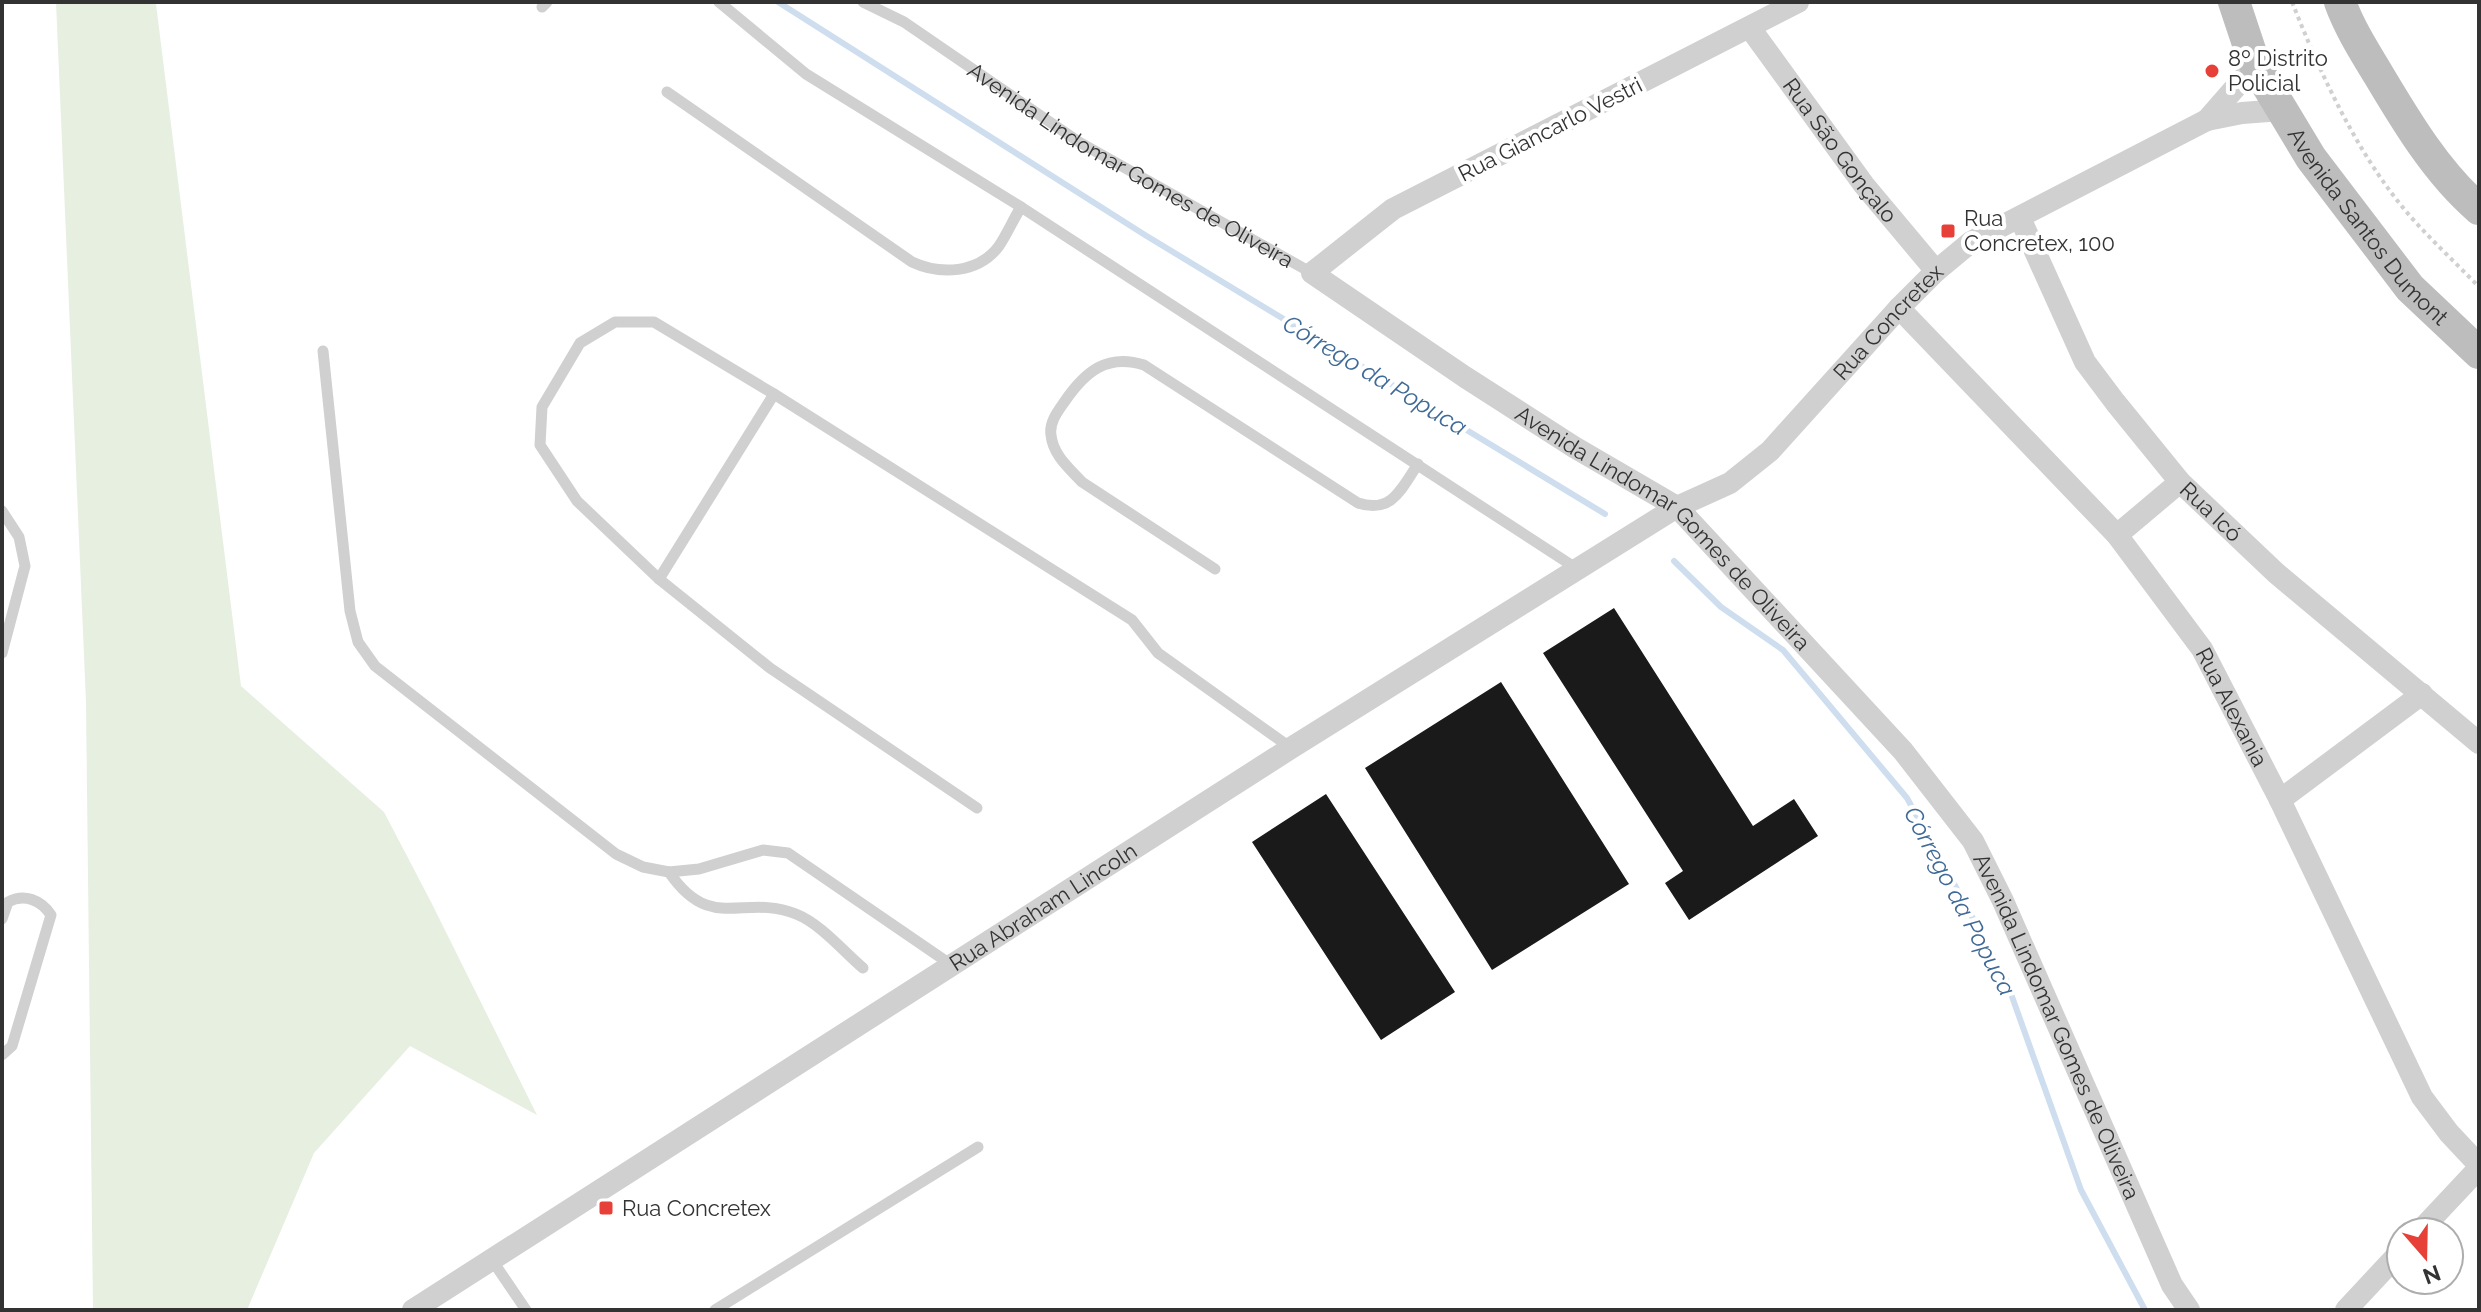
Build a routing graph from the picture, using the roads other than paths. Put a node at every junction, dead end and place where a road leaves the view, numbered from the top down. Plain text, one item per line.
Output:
1 (719, 2) edge
2 (863, 2) edge
3 (1798, 2) edge
4 (2234, 2) edge
5 (2340, 2) edge
6 (1750, 28) junction
7 (2255, 65) junction
8 (667, 92) dead end
9 (2282, 110) junction
10 (2207, 120) junction
11 (1021, 207) junction
12 (2479, 209) edge
13 (2020, 218) junction
14 (1936, 271) junction
15 (1312, 273) junction
16 (1899, 308) junction
17 (323, 351) dead end
18 (2479, 353) edge
19 (774, 394) junction
20 (1418, 464) junction
21 (2180, 482) junction
22 (1677, 507) junction
23 (2, 511) edge
24 (2117, 535) junction
25 (1215, 569) dead end
26 (1579, 570) junction
27 (659, 579) junction
28 (2, 653) edge
29 (2422, 694) junction
30 (2479, 743) edge
31 (1291, 748) junction
32 (2280, 800) junction
33 (977, 808) dead end
34 (669, 872) junction
35 (2, 919) edge
36 (953, 966) junction
37 (863, 968) dead end
38 (2, 1055) edge
39 (978, 1147) dead end
40 (2479, 1166) edge
41 (2434, 1216) edge
42 (492, 1260) junction
43 (2385, 1268) edge
44 (413, 1310) edge
45 (526, 1310) edge
46 (715, 1310) edge
47 (2189, 1310) edge
48 (2346, 1310) edge

1 - 11 lane
2 - 15 lane, Avenida Lindomar Gomes de Oliveira
3 - 6 street, Rua Giancarlo Vestri
4 - 7 main road, Avenida Santos Dumont
5 - 12 main road
6 - 14 street, Rua São Gonçalo
6 - 15 street, Rua Giancarlo Vestri
7 - 9 main road, Avenida Santos Dumont
7 - 10 street, Rua Concretex
8 - 11 lane
9 - 10 street, Rua Concretex
9 - 18 main road, Avenida Santos Dumont
10 - 13 street, Rua Concretex
11 - 20 lane
13 - 14 street, Rua Concretex
13 - 21 street, Rua Icó
14 - 16 street, Rua Concretex
15 - 22 street, Avenida Lindomar Gomes de Oliveira
16 - 22 street, Rua Concretex
16 - 24 street, Rua Alexania
17 - 34 lane
19 - 27 lane
19 - 27 lane
19 - 31 lane
20 - 25 lane
20 - 26 lane
21 - 24 street
21 - 29 street, Rua Icó
22 - 26 street, Rua Abraham Lincoln
22 - 47 street, Avenida Lindomar Gomes de Oliveira
23 - 28 lane
24 - 32 street, Rua Alexania
26 - 31 street, Rua Abraham Lincoln
27 - 33 lane
29 - 30 street, Rua Icó
29 - 32 street
31 - 36 street, Rua Abraham Lincoln
32 - 40 street, Rua Alexania
34 - 36 lane
34 - 37 lane
35 - 38 lane
36 - 42 street, Rua Abraham Lincoln
39 - 46 lane
40 - 41 street
42 - 44 street, Rua Abraham Lincoln
42 - 45 lane
43 - 48 street

